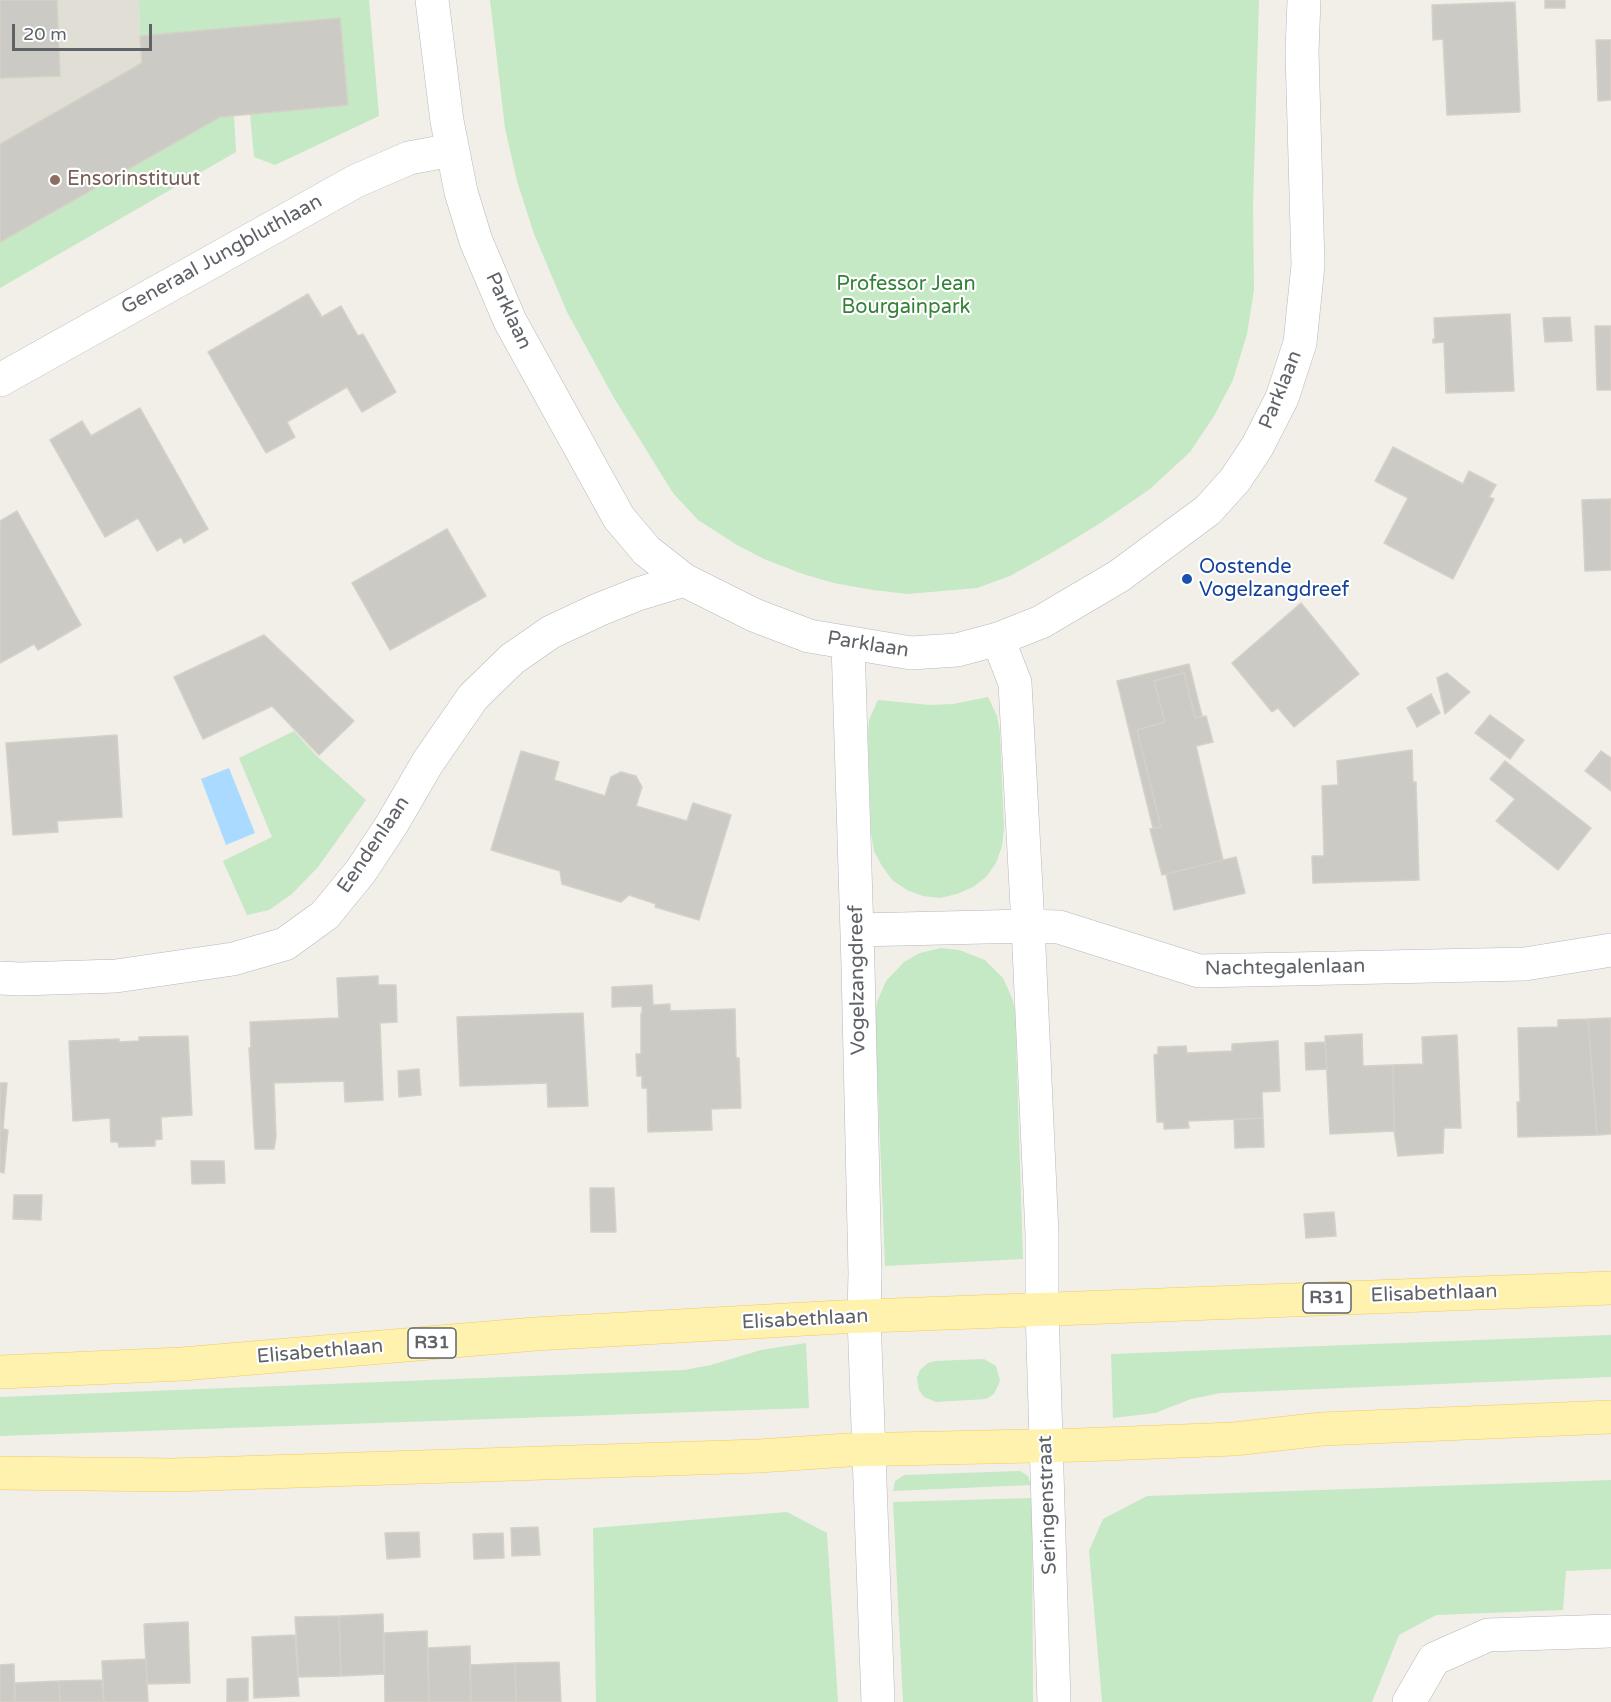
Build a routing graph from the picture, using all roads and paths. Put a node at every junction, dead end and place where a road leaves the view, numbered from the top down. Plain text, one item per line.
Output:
1 (432, 0) edge
2 (1304, 0) edge
3 (452, 150) junction
4 (0, 380) edge
5 (684, 580) junction
6 (998, 639) junction
7 (848, 643) junction
8 (1028, 926) junction
9 (857, 930) junction
10 (1611, 950) edge
11 (0, 978) edge
12 (1611, 1288) edge
13 (1042, 1309) junction
14 (864, 1317) junction
15 (0, 1372) edge
16 (1611, 1417) edge
17 (1046, 1446) junction
18 (870, 1451) junction
19 (0, 1473) edge
20 (1611, 1631) edge
21 (878, 1702) edge
22 (1054, 1702) edge
23 (1409, 1702) edge

1 - 3 street, Parklaan
2 - 6 street, Parklaan
3 - 4 street, Generaal Jungbluthlaan
3 - 5 street, Parklaan
5 - 7 street, Parklaan
5 - 11 street, Eendenlaan
6 - 7 street, Parklaan
6 - 8 street
7 - 9 street, Vogelzangdreef
8 - 9 street, Nachtegalenlaan
8 - 10 street, Nachtegalenlaan
8 - 13 street
9 - 14 street, Vogelzangdreef
12 - 13 main road, Elisabethlaan / R31
13 - 14 main road, Elisabethlaan / R31
13 - 17 street, Seringenstraat
14 - 15 main road, Elisabethlaan / R31
14 - 18 street
16 - 17 main road
17 - 18 main road
17 - 22 street, Seringenstraat
18 - 19 main road
18 - 21 street
20 - 23 street

